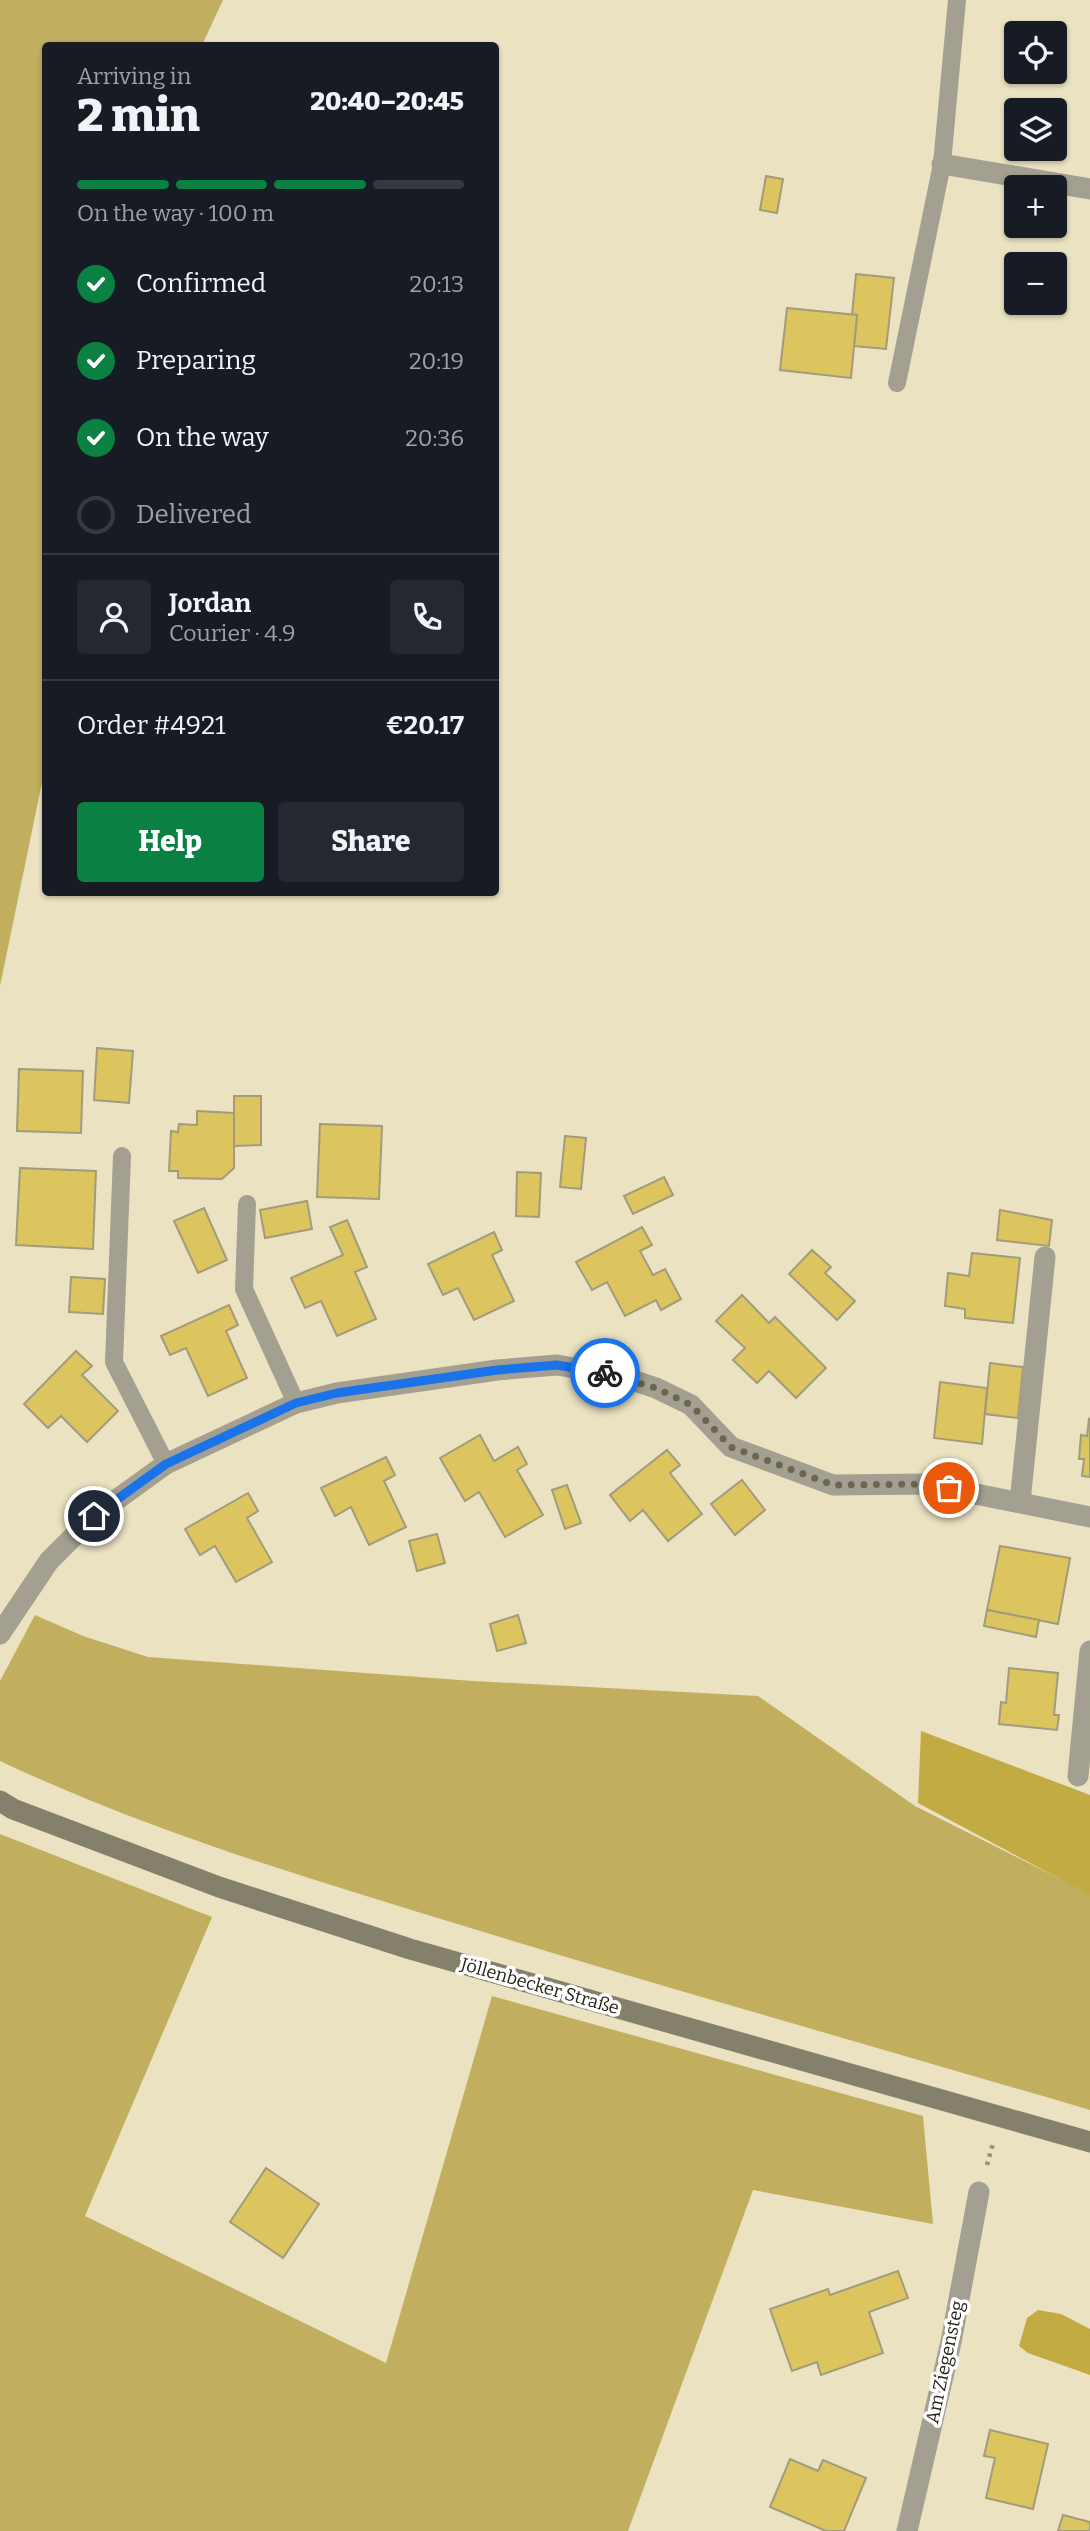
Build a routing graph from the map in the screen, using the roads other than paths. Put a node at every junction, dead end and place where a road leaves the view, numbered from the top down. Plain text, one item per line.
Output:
1 (957, 0) edge
2 (942, 164) junction
3 (1090, 189) edge
4 (897, 383) dead end
5 (122, 1156) dead end
6 (247, 1205) dead end
7 (1045, 1257) dead end
8 (296, 1403) junction
9 (166, 1464) junction
10 (1020, 1503) junction
11 (1090, 1517) edge
12 (0, 1634) edge
13 (1090, 1651) edge
14 (1077, 1776) dead end
15 (0, 1801) edge
16 (1090, 2142) edge
17 (979, 2192) road end
18 (907, 2531) edge

1 - 2 lane
2 - 3 street
2 - 4 lane
5 - 9 lane
6 - 8 lane
7 - 10 street
8 - 9 street
8 - 10 street
9 - 12 street
10 - 11 street
13 - 14 street
15 - 16 main road, Jöllenbecker Straße
17 - 18 street, Am Ziegensteg

